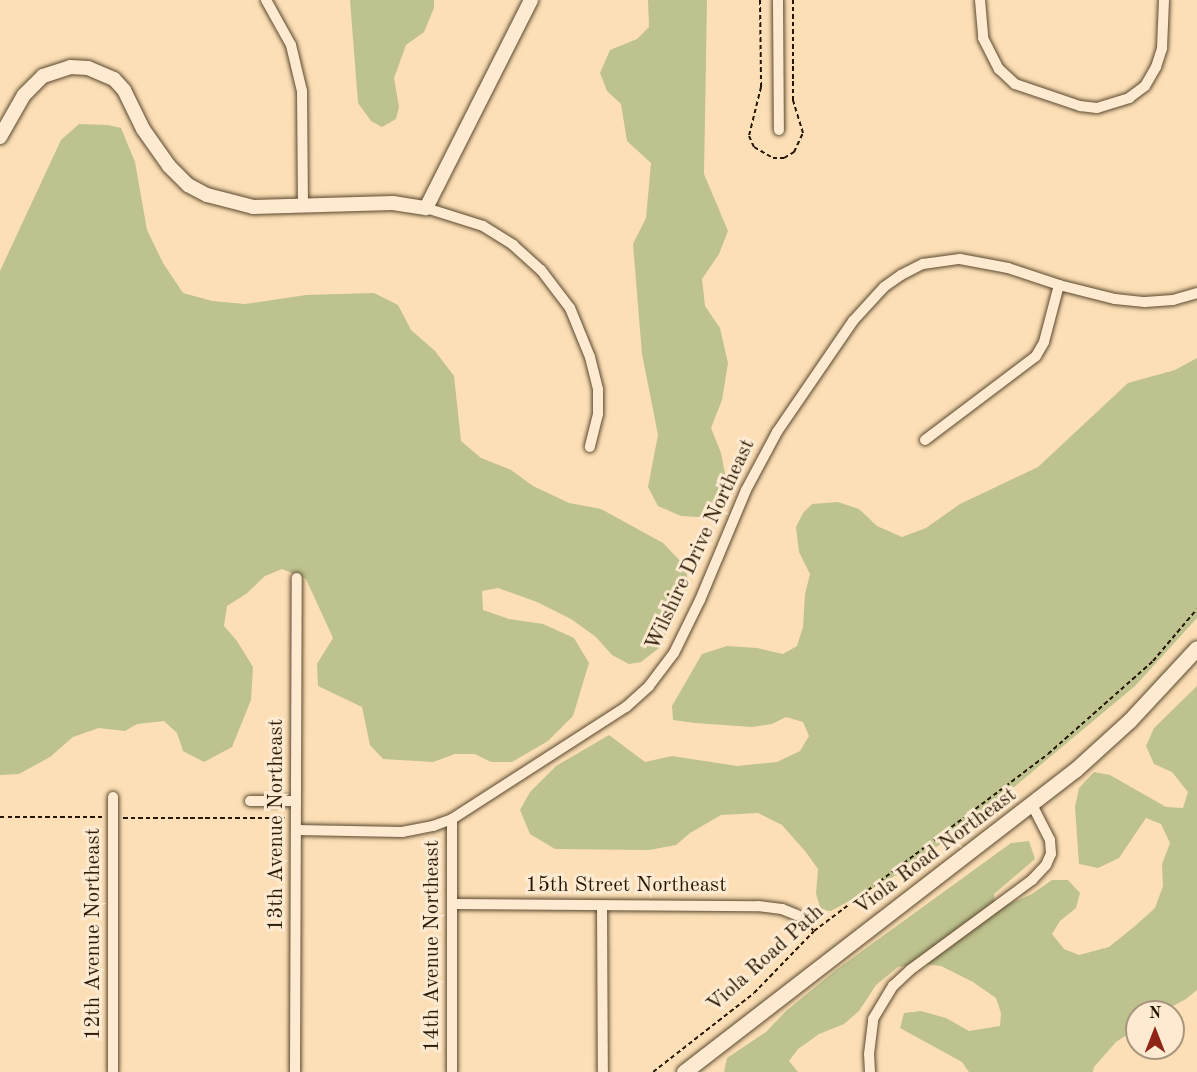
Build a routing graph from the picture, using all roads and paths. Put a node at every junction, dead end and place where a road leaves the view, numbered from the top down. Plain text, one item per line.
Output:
1 (266, 0) edge
2 (531, 0) edge
3 (778, 0) edge
4 (980, 0) edge
5 (1164, 0) edge
6 (779, 130) dead end
7 (0, 136) edge
8 (303, 206) junction
9 (426, 208) junction
10 (1059, 285) junction
11 (1197, 293) edge
12 (925, 440) dead end
13 (590, 447) dead end
14 (297, 578) dead end
15 (1197, 609) edge
16 (1197, 648) edge
17 (113, 797) dead end
18 (249, 801) dead end
19 (296, 801) junction
20 (1032, 805) junction
21 (0, 817) edge
22 (113, 818) junction
23 (452, 819) junction
24 (296, 824) junction
25 (452, 904) junction
26 (602, 906) junction
27 (797, 915) dead end
28 (113, 1072) edge
29 (295, 1072) edge
30 (452, 1072) edge
31 (603, 1072) edge
32 (653, 1072) edge
33 (684, 1072) edge
34 (870, 1072) edge

1 - 8 street
2 - 9 street
3 - 6 street
4 - 5 street
7 - 8 street
8 - 9 street
9 - 13 street
10 - 11 street, Wilshire Drive Northeast
10 - 12 street
10 - 23 street, Wilshire Drive Northeast
14 - 19 street, 13th Avenue Northeast
15 - 32 path, Viola Road Path
16 - 20 main road, Viola Road Northeast
17 - 22 street, 12th Avenue Northeast
18 - 19 street
19 - 24 street, 13th Avenue Northeast
20 - 33 main road, Viola Road Northeast
20 - 34 street
21 - 22 path
22 - 24 path
22 - 28 street, 12th Avenue Northeast
23 - 24 street
23 - 25 street, 14th Avenue Northeast
24 - 29 street, 13th Avenue Northeast
25 - 26 street, 15th Street Northeast
25 - 30 street, 14th Avenue Northeast
26 - 27 street, 15th Street Northeast
26 - 31 street

